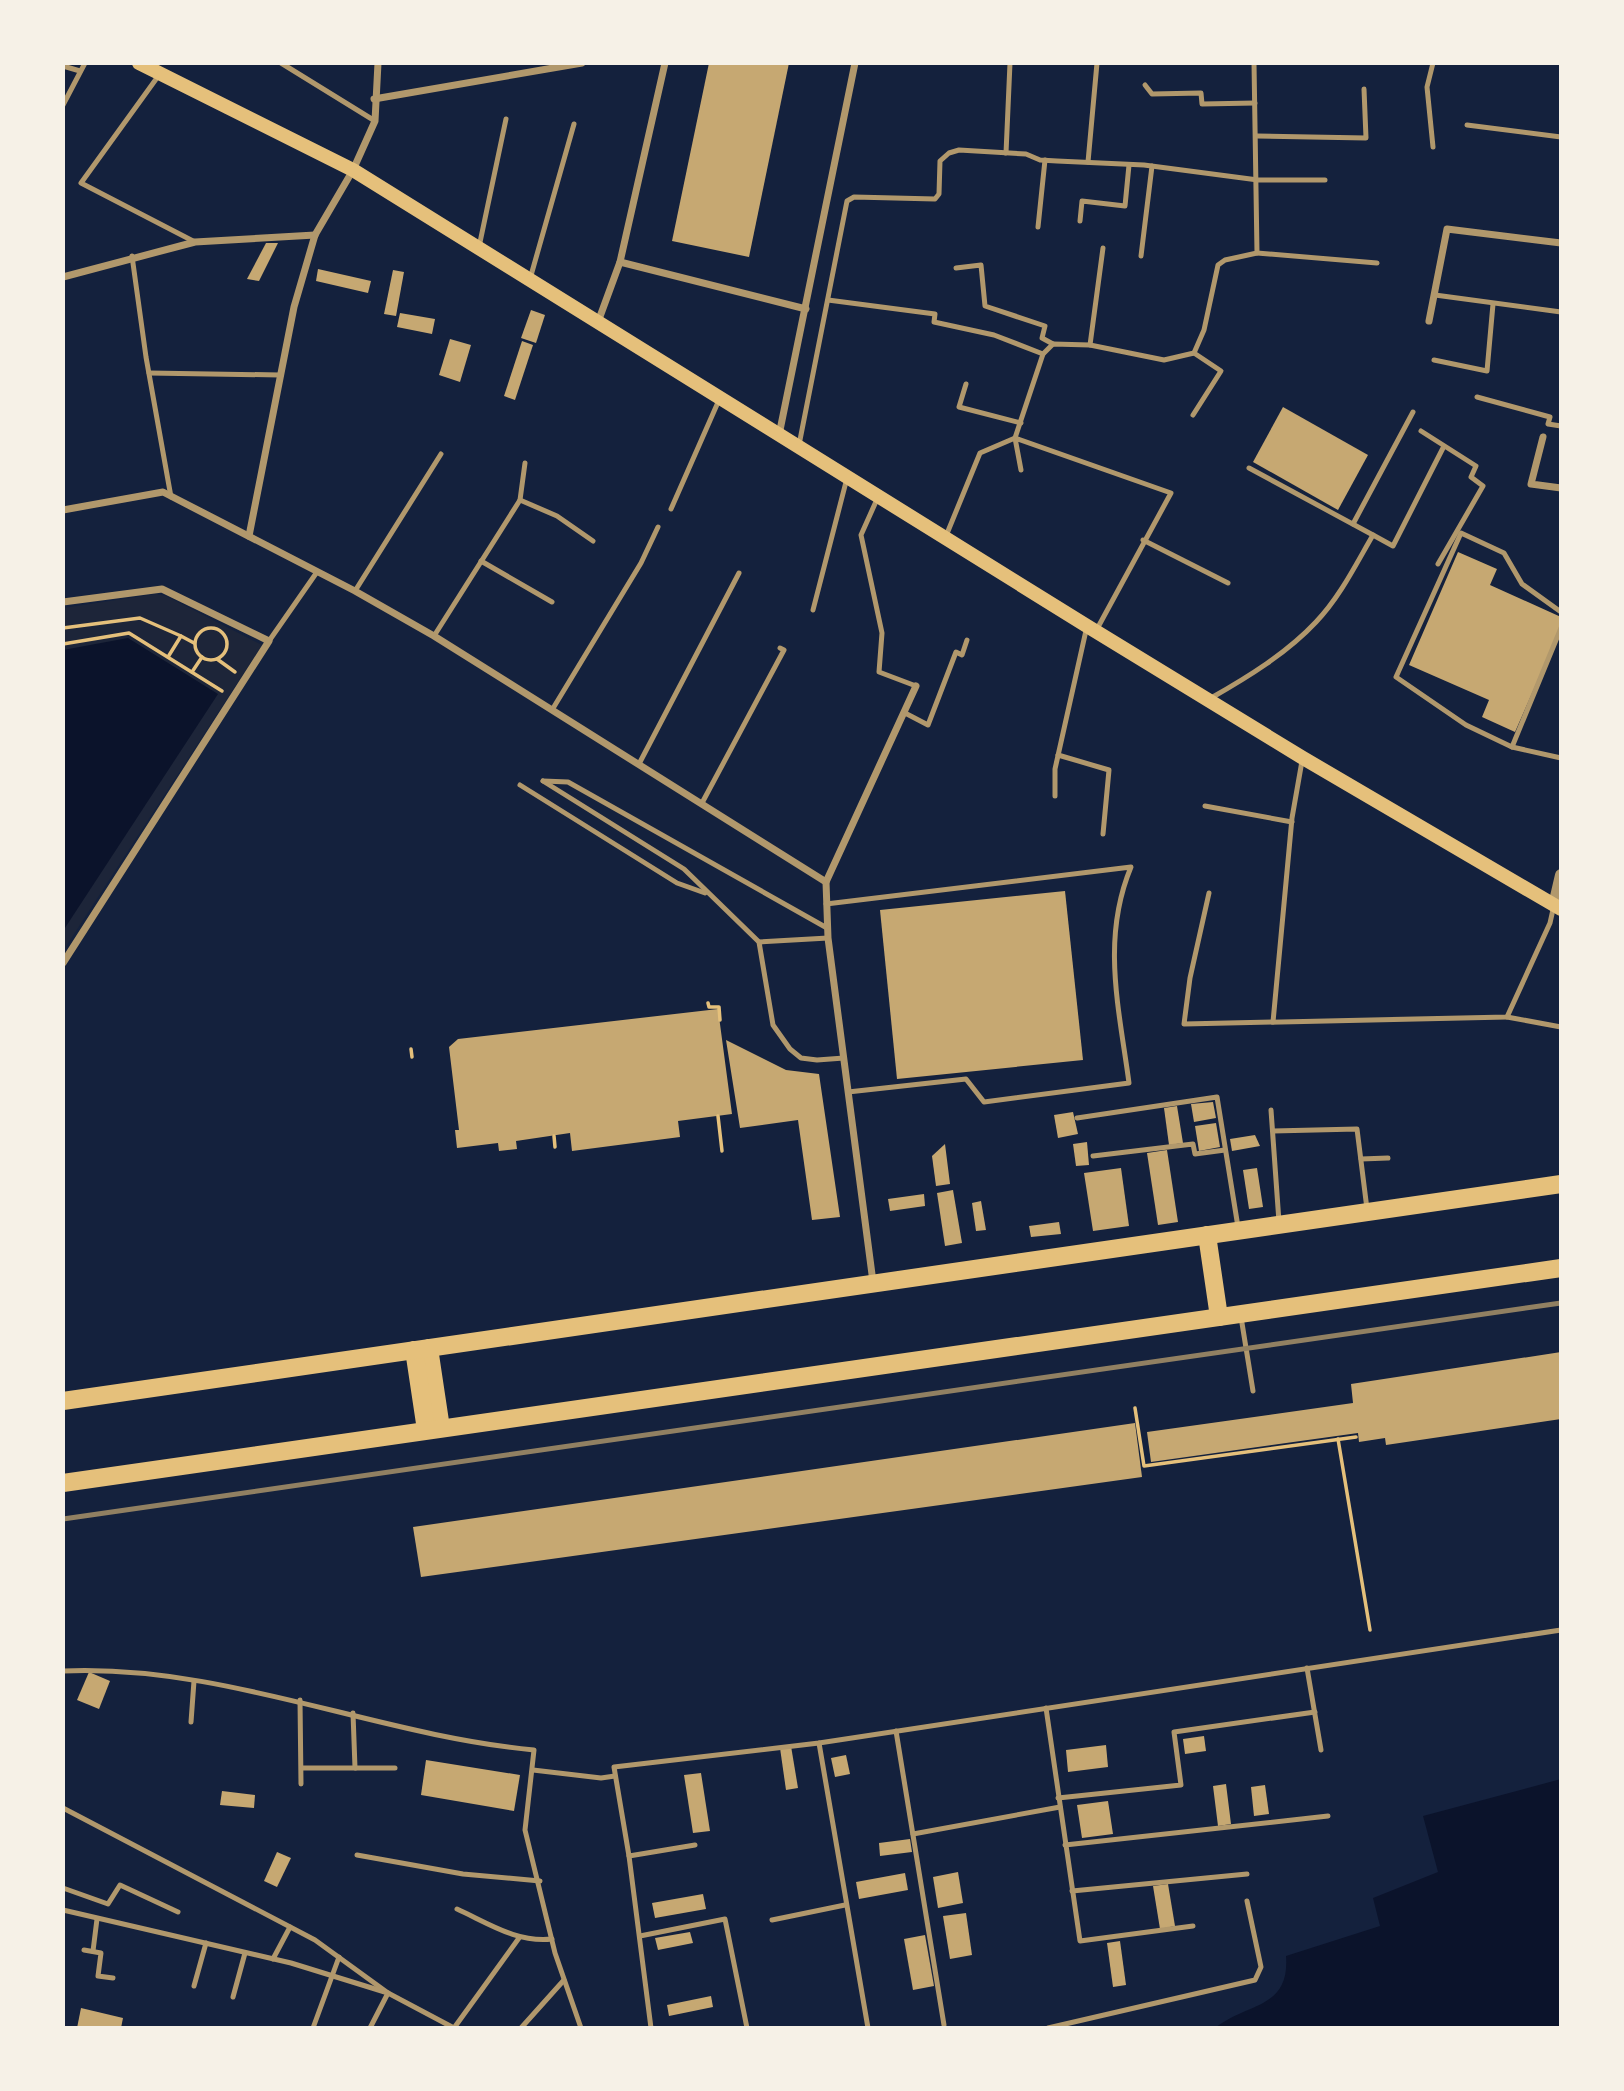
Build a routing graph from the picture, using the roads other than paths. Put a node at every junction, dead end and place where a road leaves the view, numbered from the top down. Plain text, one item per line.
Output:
1 (85, 63) edge
2 (139, 63) edge
3 (281, 63) edge
4 (378, 63) edge
5 (582, 63) edge
6 (664, 63) edge
7 (855, 63) edge
8 (1010, 63) edge
9 (1097, 63) edge
10 (1254, 63) edge
11 (1433, 63) edge
12 (63, 66) edge
13 (80, 71) junction
14 (159, 75) junction
15 (1145, 85) dead end
16 (1364, 89) dead end
17 (374, 99) junction
18 (1255, 103) junction
19 (63, 105) edge
20 (506, 119) dead end
21 (374, 121) junction
22 (574, 124) dead end
23 (1467, 125) dead end
24 (1257, 136) junction
25 (1561, 137) edge
26 (1433, 148) dead end
27 (1006, 153) junction
28 (1045, 160) junction
29 (1088, 162) junction
30 (1129, 165) junction
31 (1152, 166) junction
32 (353, 170) junction
33 (1258, 180) junction
34 (1325, 180) dead end
35 (1080, 221) dead end
36 (1038, 227) dead end
37 (315, 235) junction
38 (195, 242) junction
39 (1561, 243) edge
40 (479, 247) junction
41 (1103, 248) dead end
42 (1257, 253) junction
43 (132, 256) junction
44 (1141, 256) dead end
45 (620, 262) junction
46 (1377, 263) dead end
47 (956, 268) dead end
48 (63, 277) edge
49 (530, 279) junction
50 (1435, 295) junction
51 (828, 300) junction
52 (1493, 304) junction
53 (806, 309) junction
54 (1561, 312) edge
55 (598, 321) junction
56 (1429, 321) dead end
57 (1053, 344) junction
58 (1090, 345) junction
59 (1194, 352) junction
60 (1044, 354) junction
61 (1434, 360) dead end
62 (149, 373) junction
63 (280, 375) junction
64 (966, 384) dead end
65 (1477, 397) dead end
66 (719, 400) junction
67 (1413, 412) dead end
68 (1193, 415) dead end
69 (1021, 423) junction
70 (1561, 426) edge
71 (1420, 431) dead end
72 (779, 436) junction
73 (1543, 437) dead end
74 (1016, 438) junction
75 (799, 448) junction
76 (1443, 448) junction
77 (441, 454) dead end
78 (526, 463) dead end
79 (1249, 468) dead end
80 (1021, 470) dead end
81 (847, 478) junction
82 (1561, 488) edge
83 (171, 497) junction
84 (878, 497) junction
85 (520, 500) junction
86 (671, 509) dead end
87 (63, 510) edge
88 (1353, 524) junction
89 (658, 527) dead end
90 (1373, 535) junction
91 (249, 536) junction
92 (945, 538) junction
93 (1143, 540) junction
94 (593, 541) dead end
95 (481, 561) junction
96 (1438, 564) dead end
97 (317, 572) junction
98 (739, 573) dead end
99 (1228, 583) dead end
100 (355, 591) junction
101 (63, 602) edge
102 (552, 602) dead end
103 (813, 610) dead end
104 (1561, 612) edge
105 (1561, 628) edge
106 (1091, 629) junction
107 (434, 636) junction
108 (967, 640) dead end
109 (269, 642) junction
110 (780, 648) dead end
111 (916, 686) joint
112 (1208, 700) junction
113 (552, 710) junction
114 (905, 713) junction
115 (1511, 747) junction
116 (1058, 755) junction
117 (1303, 758) junction
118 (1561, 758) edge
119 (639, 764) junction
120 (520, 785) dead end
121 (1055, 796) dead end
122 (702, 803) junction
123 (1205, 806) dead end
124 (1292, 822) junction
125 (1103, 834) dead end
126 (1561, 876) edge
127 (826, 882) junction
128 (1209, 893) dead end
129 (708, 894) junction
130 (826, 904) junction
131 (1558, 907) edge
132 (828, 928) junction
133 (828, 938) junction
134 (759, 942) junction
135 (63, 963) edge
136 (1507, 1017) junction
137 (1273, 1022) junction
138 (1561, 1027) edge
139 (844, 1058) junction
140 (848, 1092) junction
141 (1271, 1110) dead end
142 (1077, 1118) dead end
143 (1273, 1131) junction
144 (1225, 1150) junction
145 (1093, 1156) dead end
146 (1388, 1158) dead end
147 (1360, 1159) junction
148 (1561, 1184) edge
149 (1367, 1212) junction
150 (1279, 1225) junction
151 (1238, 1231) junction
152 (1207, 1235) junction
153 (1561, 1268) edge
154 (874, 1283) junction
155 (1240, 1314) junction
156 (1219, 1317) junction
157 (422, 1349) junction
158 (1253, 1391) dead end
159 (63, 1401) edge
160 (434, 1429) junction
161 (63, 1482) edge
162 (1561, 1630) edge
163 (1307, 1668) junction
164 (63, 1671) edge
165 (194, 1681) junction
166 (300, 1700) junction
167 (1046, 1708) junction
168 (1315, 1712) junction
169 (354, 1713) junction
170 (191, 1722) dead end
171 (896, 1731) junction
172 (818, 1743) junction
173 (1321, 1750) dead end
174 (302, 1768) junction
175 (355, 1768) junction
176 (395, 1768) dead end
177 (533, 1770) junction
178 (615, 1776) junction
179 (301, 1784) dead end
180 (1058, 1798) junction
181 (1060, 1807) junction
182 (63, 1808) edge
183 (1328, 1816) dead end
184 (913, 1834) junction
185 (695, 1845) dead end
186 (1065, 1845) junction
187 (357, 1854) dead end
188 (629, 1856) junction
189 (1247, 1874) dead end
190 (540, 1881) junction
191 (63, 1888) edge
192 (1073, 1891) junction
193 (1247, 1900) dead end
194 (845, 1905) junction
195 (457, 1909) dead end
196 (63, 1910) edge
197 (178, 1912) dead end
198 (97, 1919) junction
199 (772, 1920) dead end
200 (1193, 1926) dead end
201 (290, 1927) junction
202 (640, 1936) junction
203 (519, 1938) junction
204 (552, 1939) junction
205 (206, 1943) junction
206 (84, 1950) dead end
207 (93, 1951) junction
208 (245, 1953) junction
209 (339, 1956) junction
210 (273, 1959) junction
211 (330, 1975) junction
212 (113, 1979) dead end
213 (564, 1980) junction
214 (194, 1986) dead end
215 (388, 1993) junction
216 (233, 1997) dead end
217 (944, 2025) dead end
218 (313, 2028) edge
219 (370, 2028) edge
220 (454, 2028) edge
221 (521, 2028) edge
222 (582, 2028) edge
223 (651, 2028) edge
224 (747, 2028) edge
225 (868, 2028) edge
226 (1048, 2028) edge

1 - 13 lane
2 - 14 main road
3 - 21 lane
4 - 17 street
5 - 17 street
6 - 45 street
7 - 53 street
8 - 27 lane
9 - 29 lane
10 - 18 lane
11 - 26 lane
12 - 13 lane
13 - 19 lane
14 - 32 main road
14 - 38 lane
15 - 18 lane
16 - 24 lane
17 - 21 street
18 - 24 lane
20 - 40 lane
21 - 32 street
22 - 49 lane
23 - 25 lane
24 - 33 lane
27 - 28 lane
27 - 51 lane
28 - 29 lane
28 - 36 lane
29 - 30 lane
30 - 31 lane
30 - 35 lane
31 - 33 lane
31 - 44 lane
32 - 37 street
32 - 40 main road
33 - 34 lane
33 - 42 lane
37 - 38 street
37 - 63 street
38 - 43 street
39 - 50 street
40 - 49 main road
41 - 58 lane
42 - 46 lane
42 - 59 lane
43 - 48 street
43 - 62 lane
45 - 53 street
45 - 55 street
47 - 57 lane
49 - 55 main road
50 - 52 lane
50 - 56 street
51 - 60 lane
51 - 75 lane
52 - 54 lane
52 - 61 lane
53 - 72 street
55 - 66 main road
57 - 58 lane
57 - 60 lane
58 - 59 lane
59 - 68 lane
60 - 69 lane
62 - 63 lane
62 - 83 lane
63 - 91 street
64 - 69 lane
65 - 70 lane
66 - 72 main road
66 - 86 lane
67 - 88 lane
69 - 74 lane
71 - 76 lane
72 - 75 main road
73 - 82 street
74 - 80 lane
74 - 92 lane
74 - 93 lane
75 - 81 main road
76 - 90 lane
76 - 96 lane
77 - 100 lane
78 - 85 lane
79 - 88 lane
81 - 84 main road
81 - 103 lane
83 - 87 street
83 - 91 street
84 - 92 main road
84 - 111 lane
85 - 94 lane
85 - 95 lane
88 - 90 lane
89 - 113 lane
90 - 112 lane
91 - 97 street
92 - 106 main road
93 - 99 lane
93 - 106 lane
95 - 102 lane
95 - 107 lane
97 - 100 street
97 - 109 lane
98 - 119 lane
100 - 107 street
101 - 109 street
104 - 115 lane
105 - 115 lane
106 - 112 main road
106 - 116 lane
107 - 113 street
108 - 114 lane
109 - 135 street
110 - 122 lane
111 - 114 street
112 - 117 main road
113 - 119 street
114 - 127 street
115 - 118 lane
116 - 121 lane
116 - 125 lane
117 - 124 lane
117 - 131 main road
119 - 122 street
120 - 129 lane
122 - 127 street
123 - 124 lane
124 - 137 lane
126 - 131 street
127 - 130 street
128 - 137 lane
129 - 132 lane
129 - 134 lane
130 - 132 street
130 - 140 lane
131 - 136 lane
132 - 133 street
133 - 134 lane
133 - 139 street
134 - 139 lane
136 - 137 lane
136 - 138 lane
139 - 140 street
140 - 154 street
141 - 143 lane
142 - 144 lane
143 - 147 lane
143 - 150 lane
144 - 145 lane
144 - 151 lane
146 - 147 lane
147 - 149 lane
148 - 149 main road
149 - 150 main road
150 - 151 main road
151 - 152 main road
152 - 154 main road
152 - 156 main road
153 - 155 main road
154 - 157 main road
155 - 156 main road
155 - 158 lane
156 - 160 main road
157 - 159 main road
157 - 160 main road
160 - 161 main road
162 - 163 lane
163 - 167 lane
163 - 168 lane
164 - 165 lane
165 - 166 lane
165 - 170 lane
166 - 169 lane
166 - 174 lane
167 - 171 lane
167 - 180 lane
168 - 173 lane
168 - 180 lane
169 - 175 lane
169 - 177 lane
171 - 172 lane
171 - 184 lane
172 - 178 lane
172 - 194 lane
174 - 175 lane
174 - 179 lane
175 - 176 lane
177 - 178 lane
177 - 190 lane
178 - 188 lane
180 - 181 lane
181 - 184 lane
181 - 186 lane
182 - 201 lane
183 - 186 lane
184 - 217 lane
185 - 188 lane
186 - 192 lane
187 - 190 lane
188 - 202 lane
189 - 192 lane
190 - 204 lane
191 - 197 lane
192 - 200 lane
193 - 226 lane
194 - 199 lane
194 - 225 lane
195 - 203 lane
196 - 198 lane
198 - 205 lane
198 - 207 lane
201 - 209 lane
201 - 210 lane
202 - 223 lane
202 - 224 lane
203 - 204 lane
203 - 220 lane
204 - 213 lane
205 - 208 lane
205 - 214 lane
206 - 207 lane
207 - 212 lane
208 - 210 lane
208 - 216 lane
209 - 211 lane
209 - 215 lane
210 - 211 lane
211 - 215 lane
211 - 218 lane
213 - 221 lane
213 - 222 lane
215 - 219 lane
215 - 220 lane

